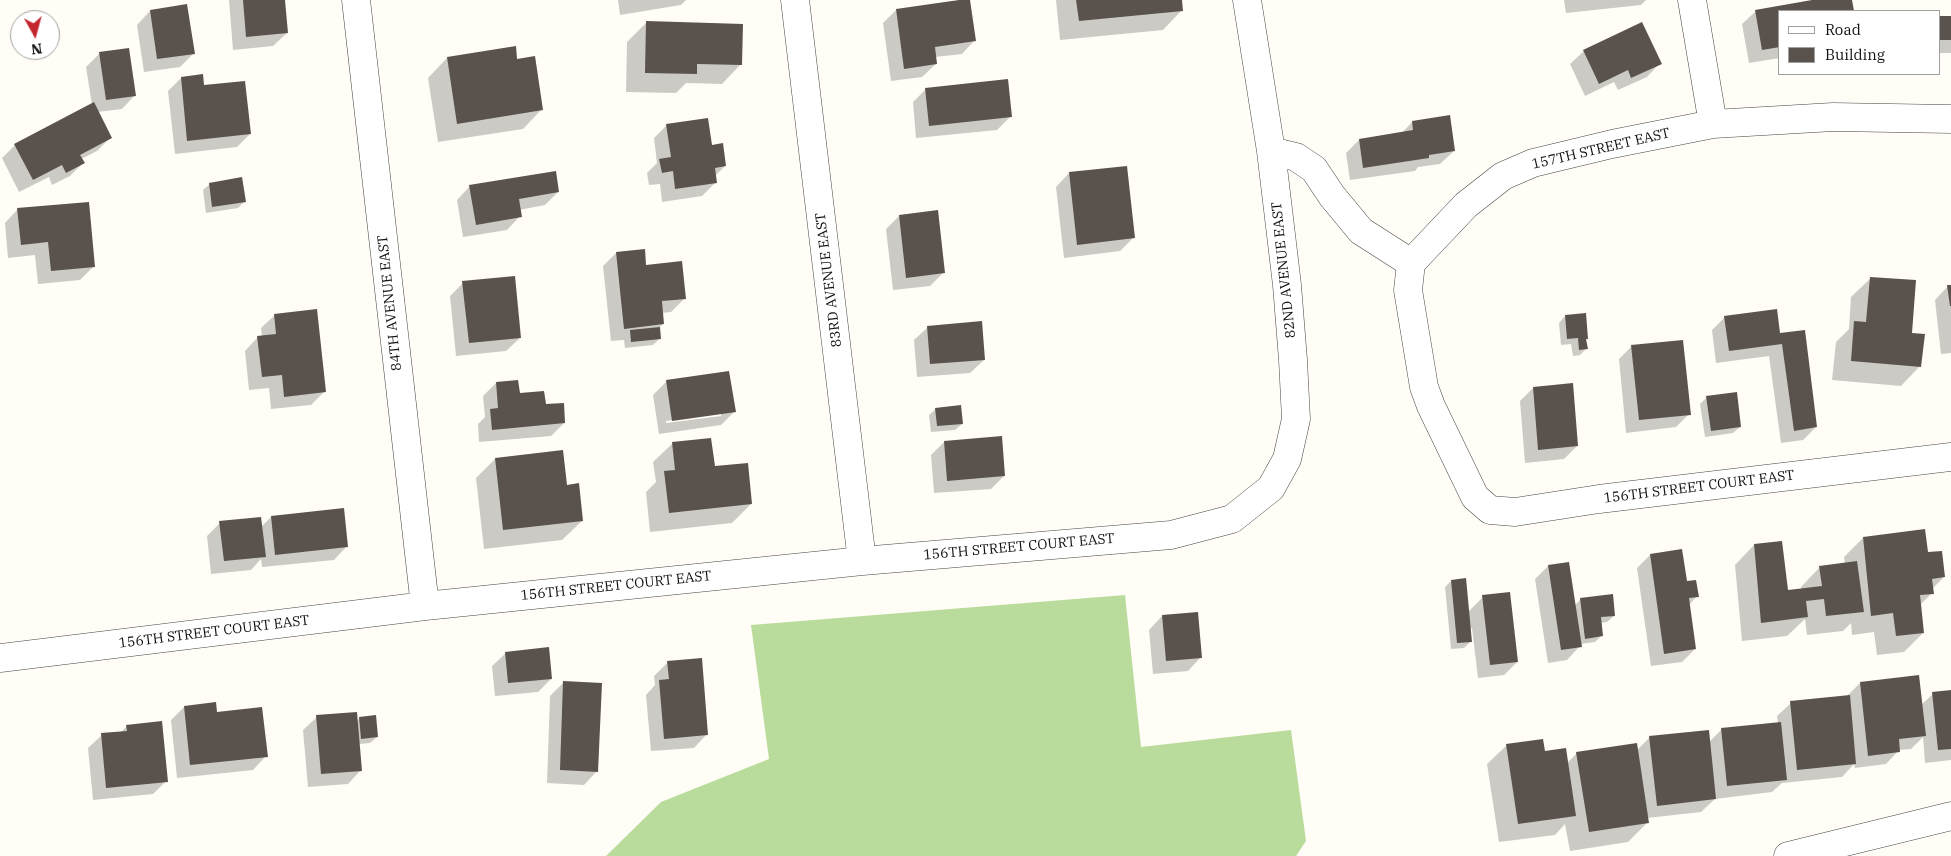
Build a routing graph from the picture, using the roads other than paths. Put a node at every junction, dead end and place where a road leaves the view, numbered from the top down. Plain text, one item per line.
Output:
1 (356, 0) edge
2 (796, 0) edge
3 (1247, 0) edge
4 (1692, 0) edge
5 (1951, 119) edge
6 (1713, 124) junction
7 (1271, 151) junction
8 (1411, 263) junction
9 (1951, 457) edge
10 (1232, 519) joint
11 (862, 560) junction
12 (425, 606) junction
13 (0, 658) edge
14 (1951, 816) edge
15 (1850, 848) edge
16 (1788, 856) edge

1 - 12 street, 84TH AVENUE EAST
2 - 11 street, 83RD AVENUE EAST
3 - 7 street, 82ND AVENUE EAST
4 - 6 street
5 - 6 street, 157TH STREET EAST
6 - 8 street, 157TH STREET EAST
7 - 8 street
7 - 10 street, 82ND AVENUE EAST
8 - 9 street, 156TH STREET COURT EAST
10 - 11 street, 156TH STREET COURT EAST
11 - 12 street, 156TH STREET COURT EAST
12 - 13 street, 156TH STREET COURT EAST
14 - 15 street
15 - 16 street

